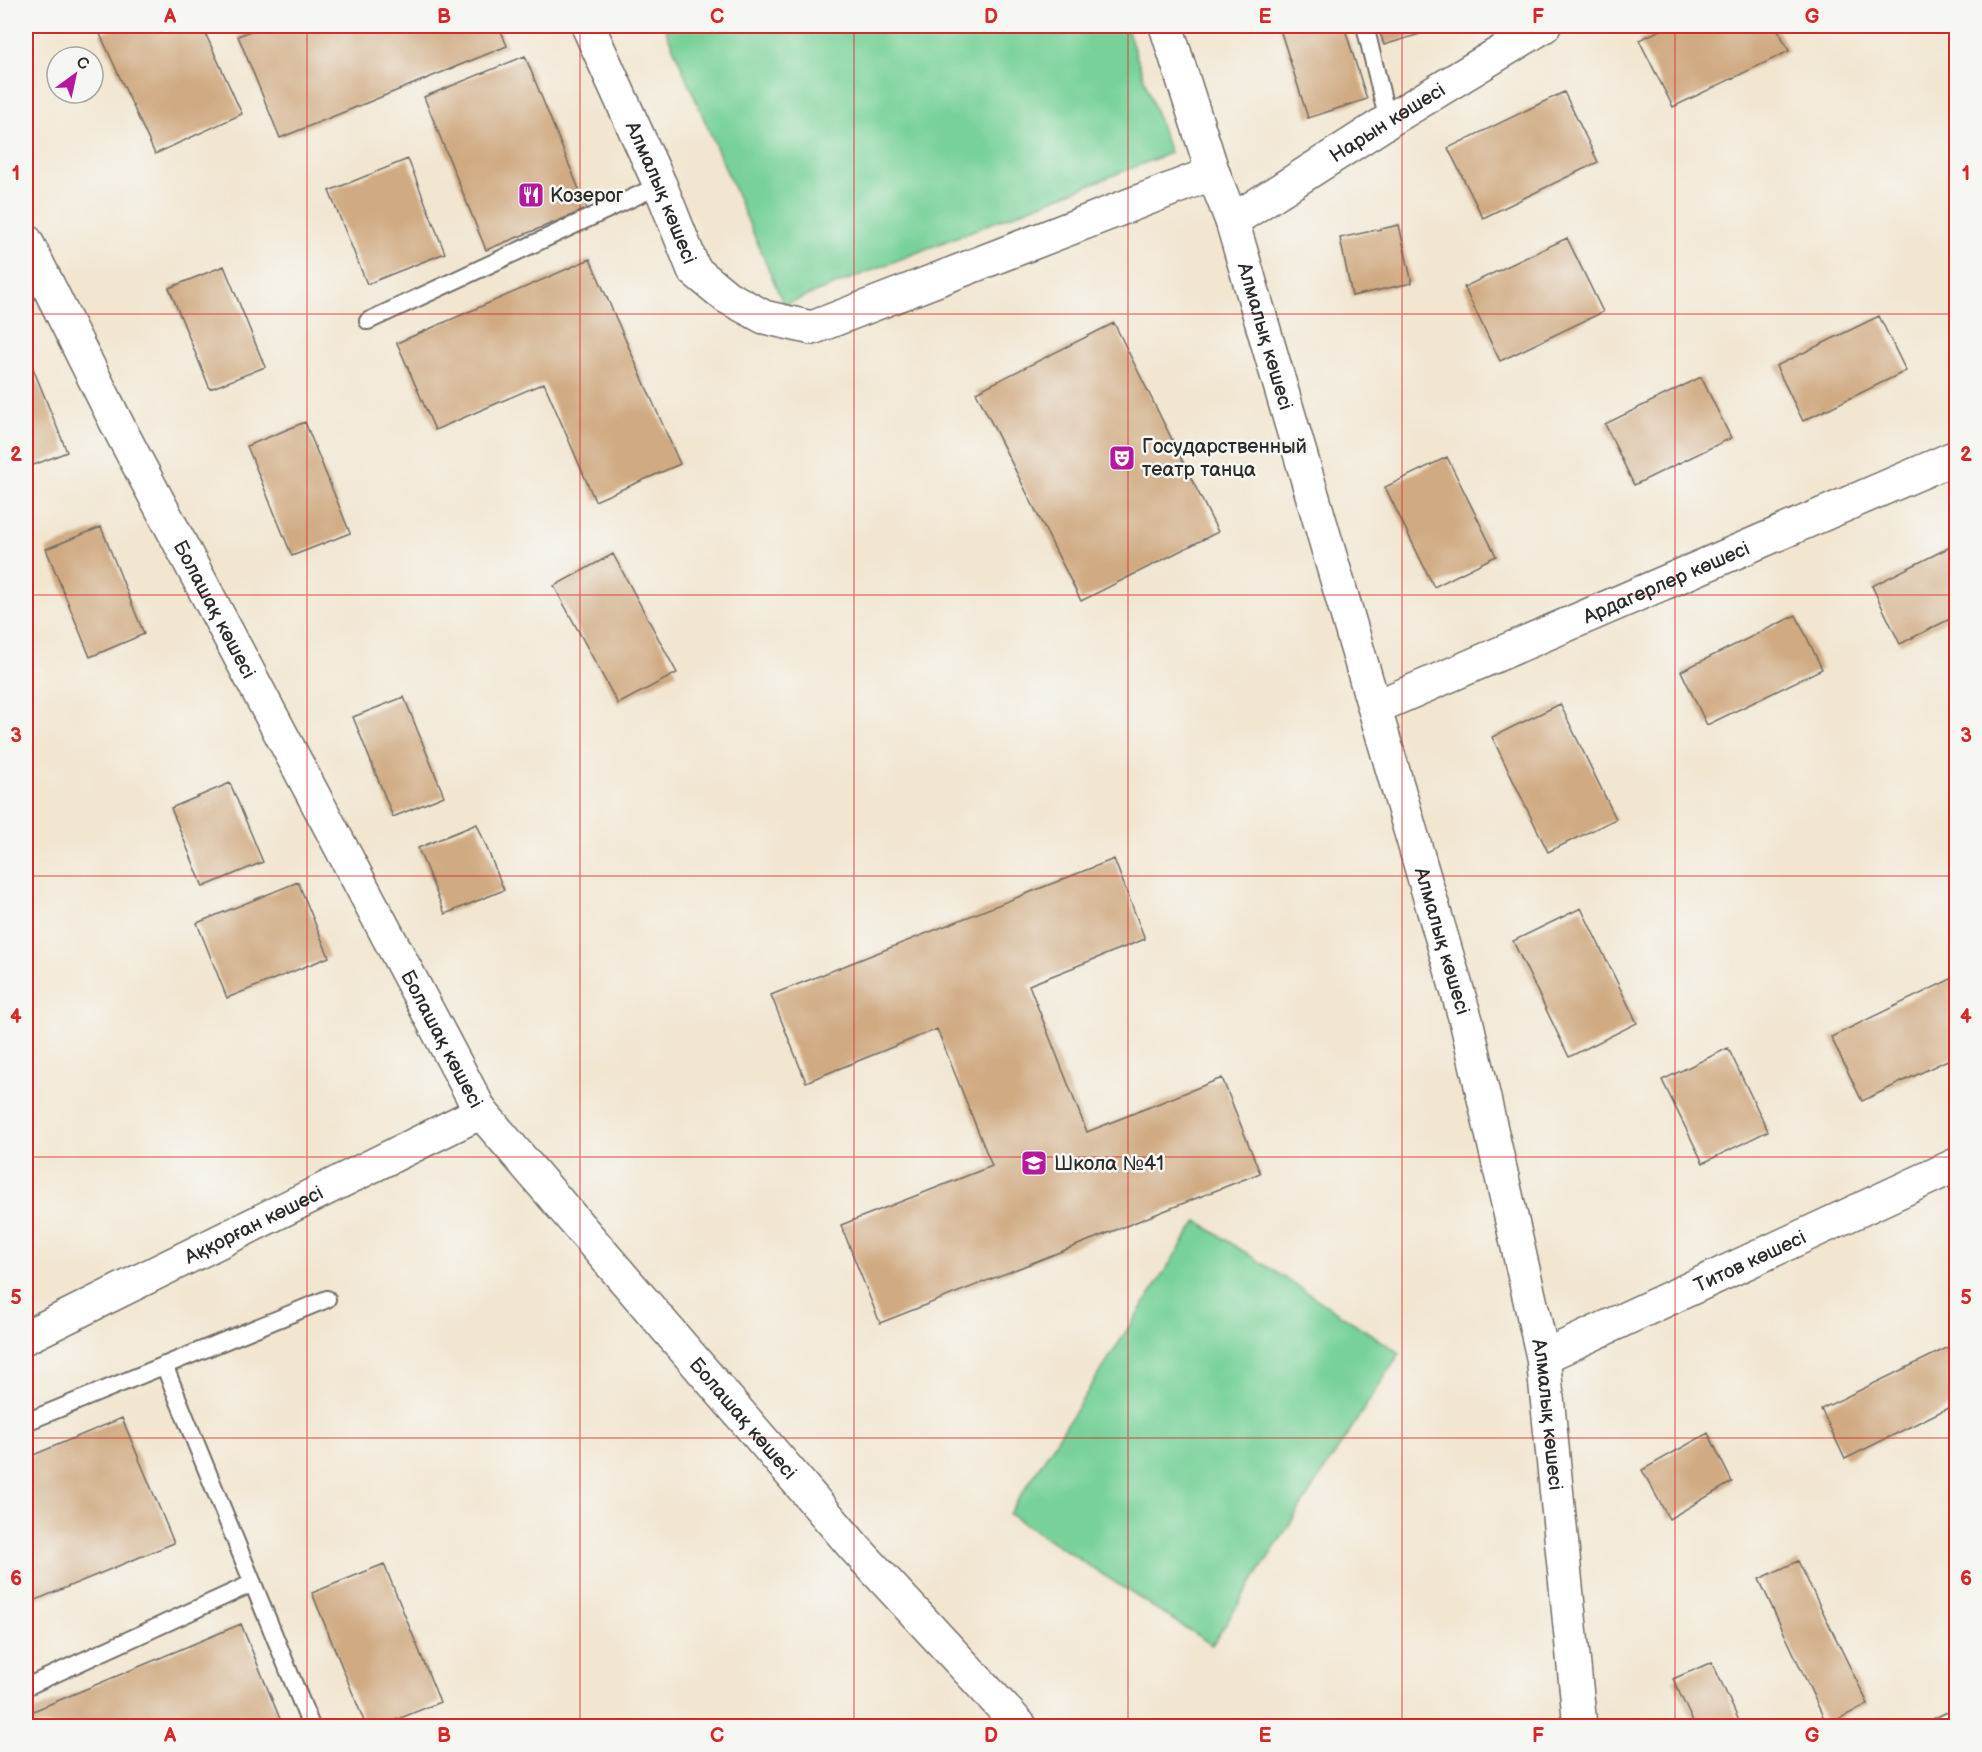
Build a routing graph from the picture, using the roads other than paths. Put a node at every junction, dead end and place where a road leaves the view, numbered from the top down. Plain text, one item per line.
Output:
1 (588, 26) edge
2 (1166, 26) edge
3 (1365, 26) edge
4 (1544, 26) edge
5 (1388, 121) junction
6 (1213, 173) junction
7 (660, 185) junction
8 (1232, 221) junction
9 (26, 241) edge
10 (368, 321) dead end
11 (1956, 457) edge
12 (1376, 707) junction
13 (481, 1112) junction
14 (1956, 1165) edge
15 (327, 1299) dead end
16 (26, 1337) edge
17 (1543, 1357) junction
18 (164, 1365) junction
19 (26, 1422) edge
20 (253, 1583) junction
21 (26, 1687) edge
22 (1956, 1718) edge
23 (311, 1726) edge
24 (1020, 1726) edge
25 (1580, 1726) edge
26 (1939, 1726) edge

1 - 7 street, Алмалық көшесі
2 - 6 street, Алмалық көшесі
3 - 5 lane
4 - 5 street, Нарын көшесі
5 - 8 street, Нарын көшесі
6 - 7 street, Алмалық көшесі
6 - 8 street, Алмалық көшесі
7 - 10 lane
8 - 12 street, Алмалық көшесі
9 - 13 street, Болашақ көшесі
11 - 12 street, Ардагерлер көшесі
12 - 17 street, Алмалық көшесі
13 - 16 street, Аққорған көшесі
13 - 24 street, Болашақ көшесі
14 - 17 street, Титов көшесі
15 - 18 lane
17 - 25 street, Алмалық көшесі
18 - 19 lane
18 - 20 lane
20 - 21 lane
20 - 23 lane
22 - 26 lane

